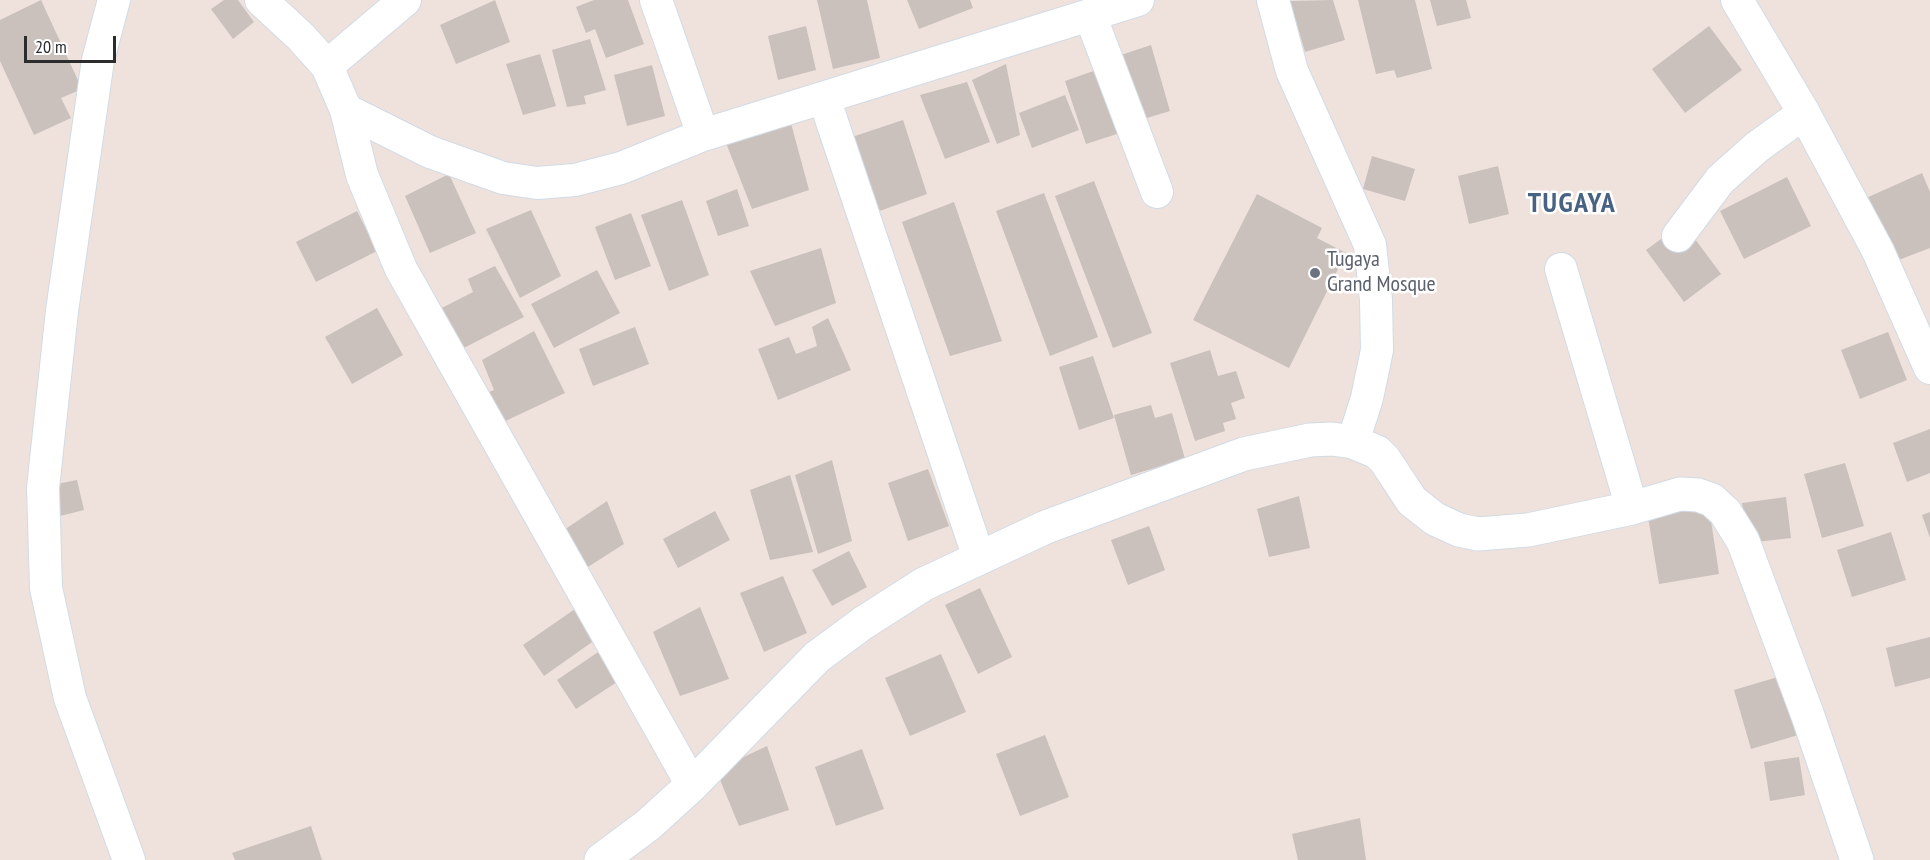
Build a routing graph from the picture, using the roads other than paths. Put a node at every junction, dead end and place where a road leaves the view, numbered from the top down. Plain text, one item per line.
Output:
1 (114, 0) edge
2 (261, 0) edge
3 (405, 0) edge
4 (656, 0) edge
5 (1138, 0) edge
6 (1273, 0) edge
7 (1737, 0) edge
8 (1090, 15) junction
9 (327, 66) junction
10 (824, 98) junction
11 (346, 110) junction
12 (1804, 112) junction
13 (703, 135) junction
14 (1157, 192) dead end
15 (1678, 236) dead end
16 (1562, 269) dead end
17 (1930, 368) edge
18 (1353, 442) junction
19 (1632, 508) junction
20 (979, 558) junction
21 (692, 784) junction
22 (129, 860) edge
23 (601, 860) edge
24 (1857, 860) edge

1 - 22 street
2 - 9 street
3 - 9 street
4 - 13 street
5 - 8 street
6 - 18 street
7 - 12 street
8 - 10 street
8 - 14 street
9 - 11 street
10 - 13 street
10 - 20 street
11 - 13 street
11 - 21 street
12 - 15 street
12 - 17 street
16 - 19 street
18 - 19 street
18 - 20 street
19 - 24 street
20 - 21 street
21 - 23 street

